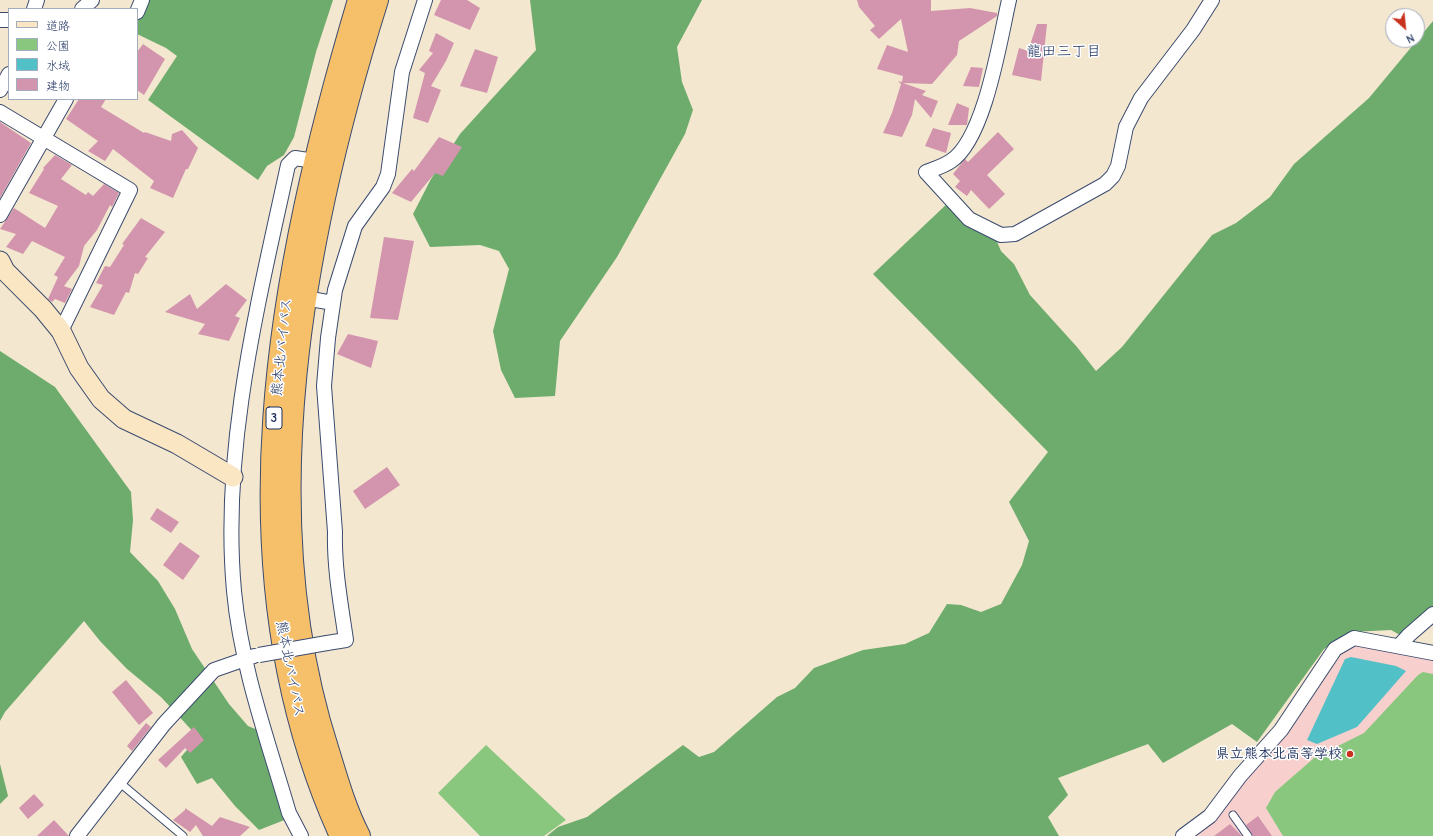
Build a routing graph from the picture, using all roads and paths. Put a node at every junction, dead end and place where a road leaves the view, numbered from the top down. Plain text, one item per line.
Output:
1 (92, 0) edge
2 (142, 0) edge
3 (359, 0) edge
4 (377, 0) edge
5 (425, 0) edge
6 (1009, 0) edge
7 (1212, 0) edge
8 (83, 8) edge
9 (138, 10) edge
10 (8, 76) edge
11 (0, 90) edge
12 (65, 100) edge
13 (0, 112) edge
14 (43, 138) junction
15 (314, 161) junction
16 (0, 215) edge
17 (0, 261) edge
18 (305, 298) junction
19 (333, 303) junction
20 (61, 331) junction
21 (233, 477) junction
22 (1433, 614) edge
23 (1399, 646) junction
24 (1433, 653) edge
25 (252, 656) junction
26 (310, 760) junction
27 (119, 782) junction
28 (1233, 815) dead end
29 (354, 835) edge
30 (77, 836) edge
31 (183, 836) edge
32 (301, 836) edge
33 (331, 836) edge
34 (1183, 836) edge
35 (1248, 836) edge

1 - 8 street
2 - 9 street
3 - 15 highway, 熊本北バイパス / 3
4 - 18 highway, 熊本北バイパス / 3
5 - 19 street
6 - 7 street
10 - 11 street
12 - 14 street
13 - 14 street
14 - 16 street
14 - 20 street
15 - 21 street
15 - 26 highway, 熊本北バイパス / 3
17 - 20 street
18 - 19 street
18 - 29 highway, 熊本北バイパス / 3
19 - 25 street, bridge
20 - 21 street
21 - 25 street
22 - 23 street
23 - 24 street
23 - 34 street
25 - 27 street
25 - 32 street
26 - 29 highway, 熊本北バイパス / 3
26 - 33 street
27 - 30 street
27 - 31 lane
28 - 35 lane

